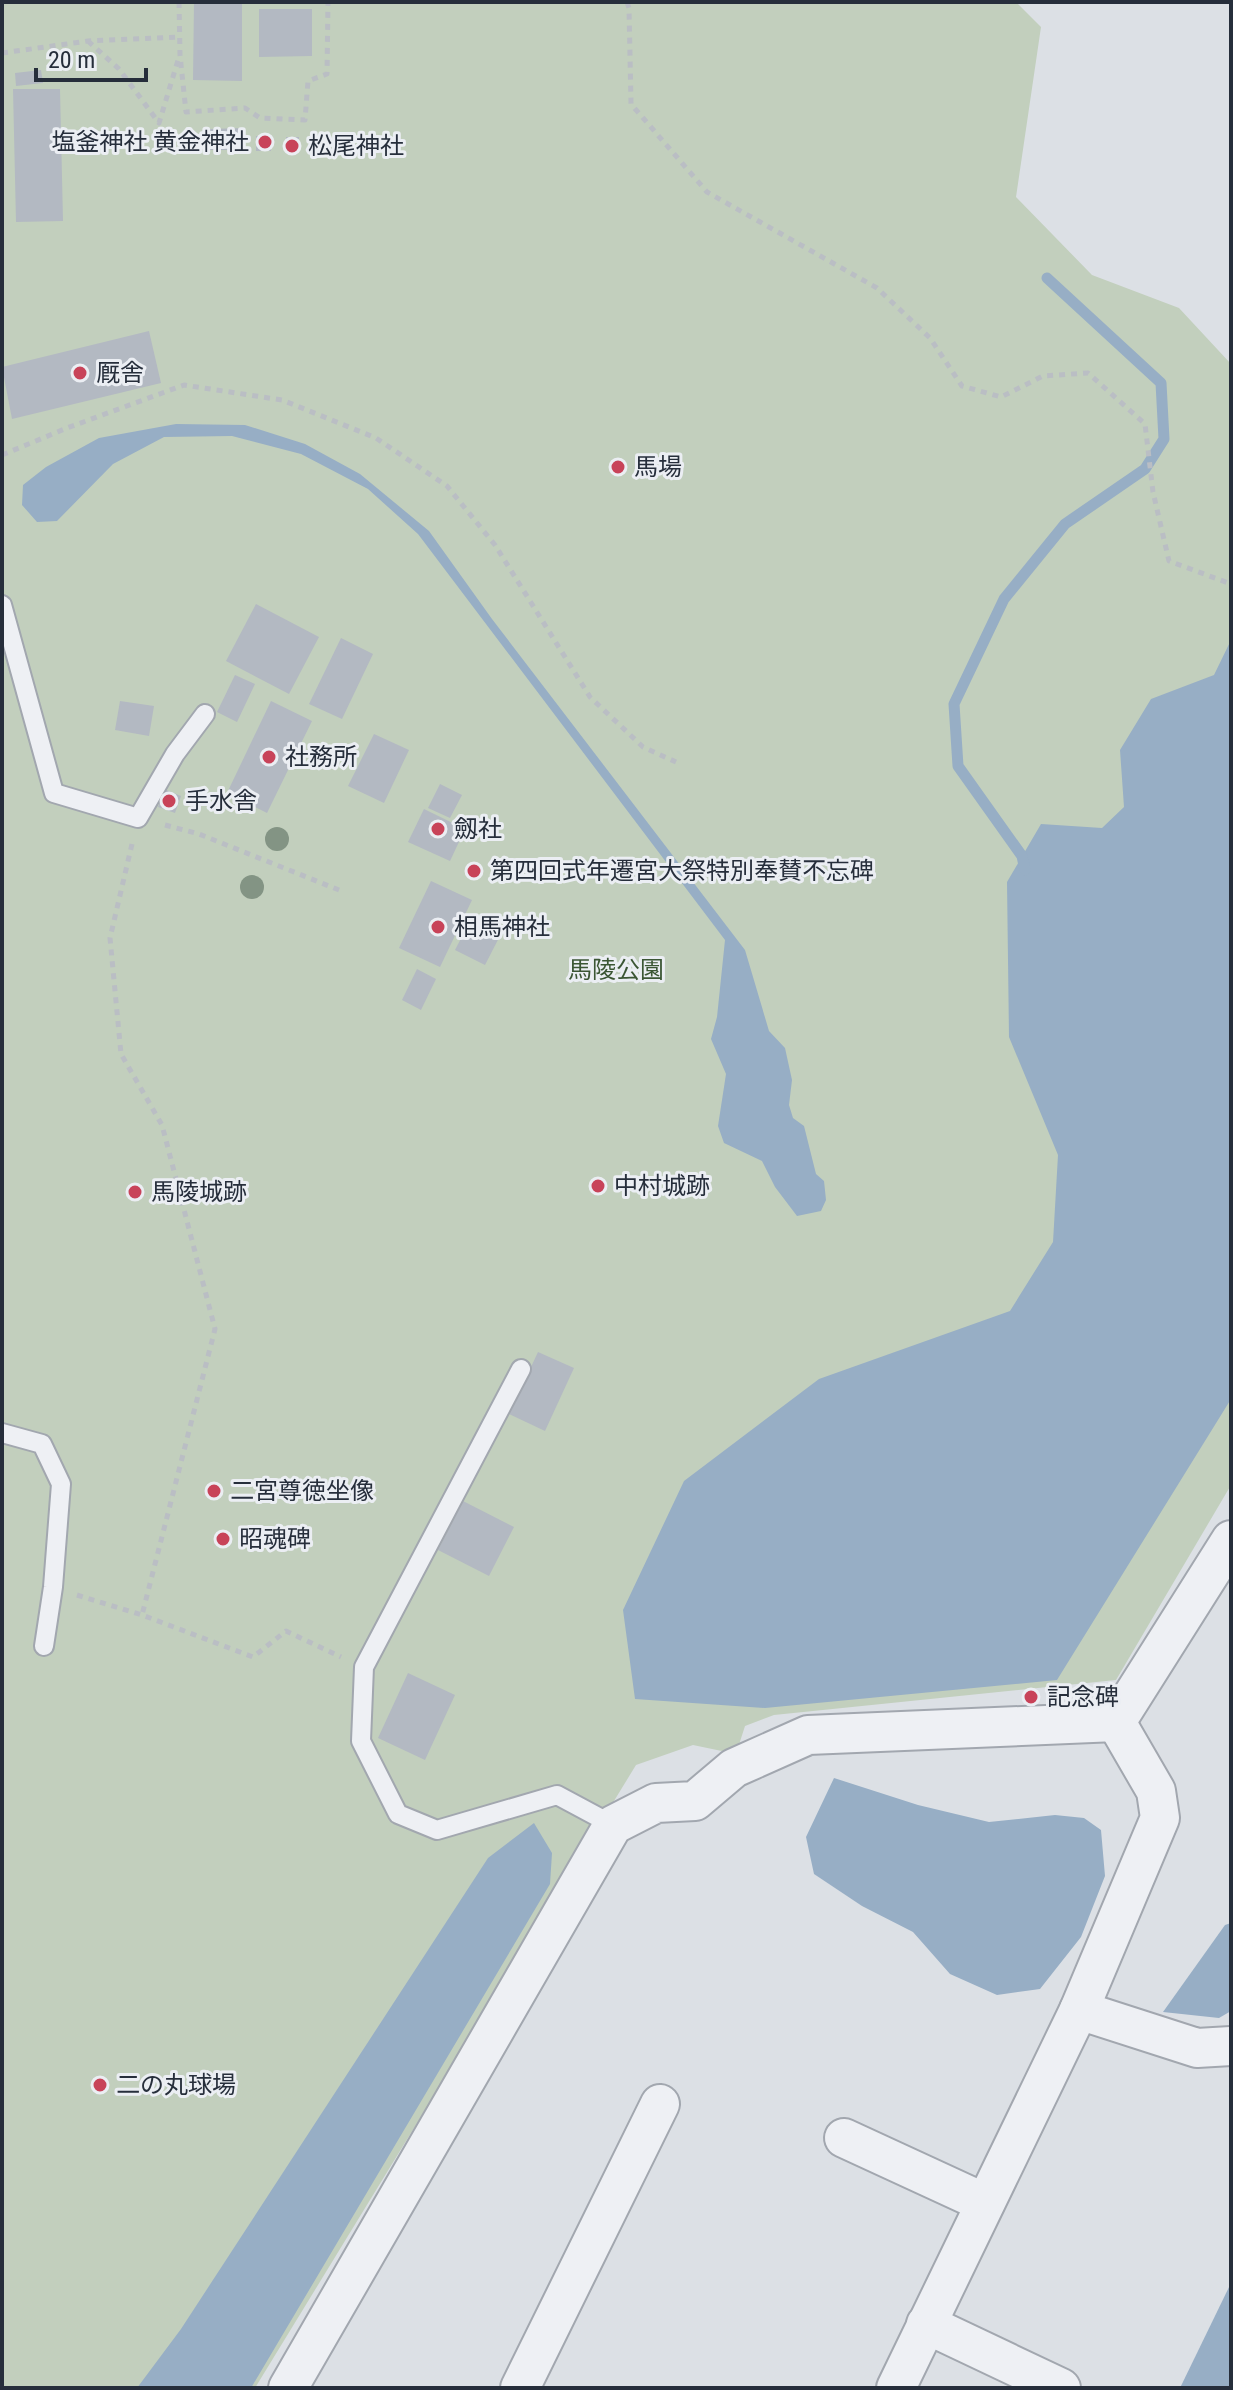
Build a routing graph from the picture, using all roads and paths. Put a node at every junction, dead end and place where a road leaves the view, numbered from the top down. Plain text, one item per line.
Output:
1 (179, 2) edge
2 (328, 2) edge
3 (627, 2) edge
4 (180, 37) junction
5 (88, 41) junction
6 (2, 53) edge
7 (180, 55) junction
8 (2, 455) edge
9 (1231, 584) edge
10 (2, 605) edge
11 (205, 714) dead end
12 (676, 762) dead end
13 (138, 818) junction
14 (344, 892) dead end
15 (521, 1369) dead end
16 (2, 1433) edge
17 (1231, 1540) edge
18 (53, 1587) junction
19 (142, 1615) junction
20 (44, 1646) dead end
21 (364, 1667) junction
22 (1116, 1722) junction
23 (613, 1825) junction
24 (1079, 2010) junction
25 (1231, 2046) edge
26 (660, 2104) dead end
27 (844, 2138) dead end
28 (985, 2203) junction
29 (926, 2324) junction
30 (288, 2388) edge
31 (520, 2388) edge
32 (896, 2388) edge
33 (1061, 2388) edge

1 - 4 path
2 - 7 path
3 - 9 path
4 - 5 path
4 - 7 path
5 - 6 path
5 - 7 path
8 - 12 path
10 - 13 lane
11 - 13 lane
13 - 14 path
13 - 19 path
15 - 21 lane
16 - 18 lane
17 - 22 street
18 - 19 path
18 - 20 lane
19 - 21 path
21 - 23 lane
22 - 23 street
22 - 24 street
23 - 30 street
24 - 25 street
24 - 28 street
26 - 31 street
27 - 28 street
28 - 29 street
29 - 32 street
29 - 33 street

